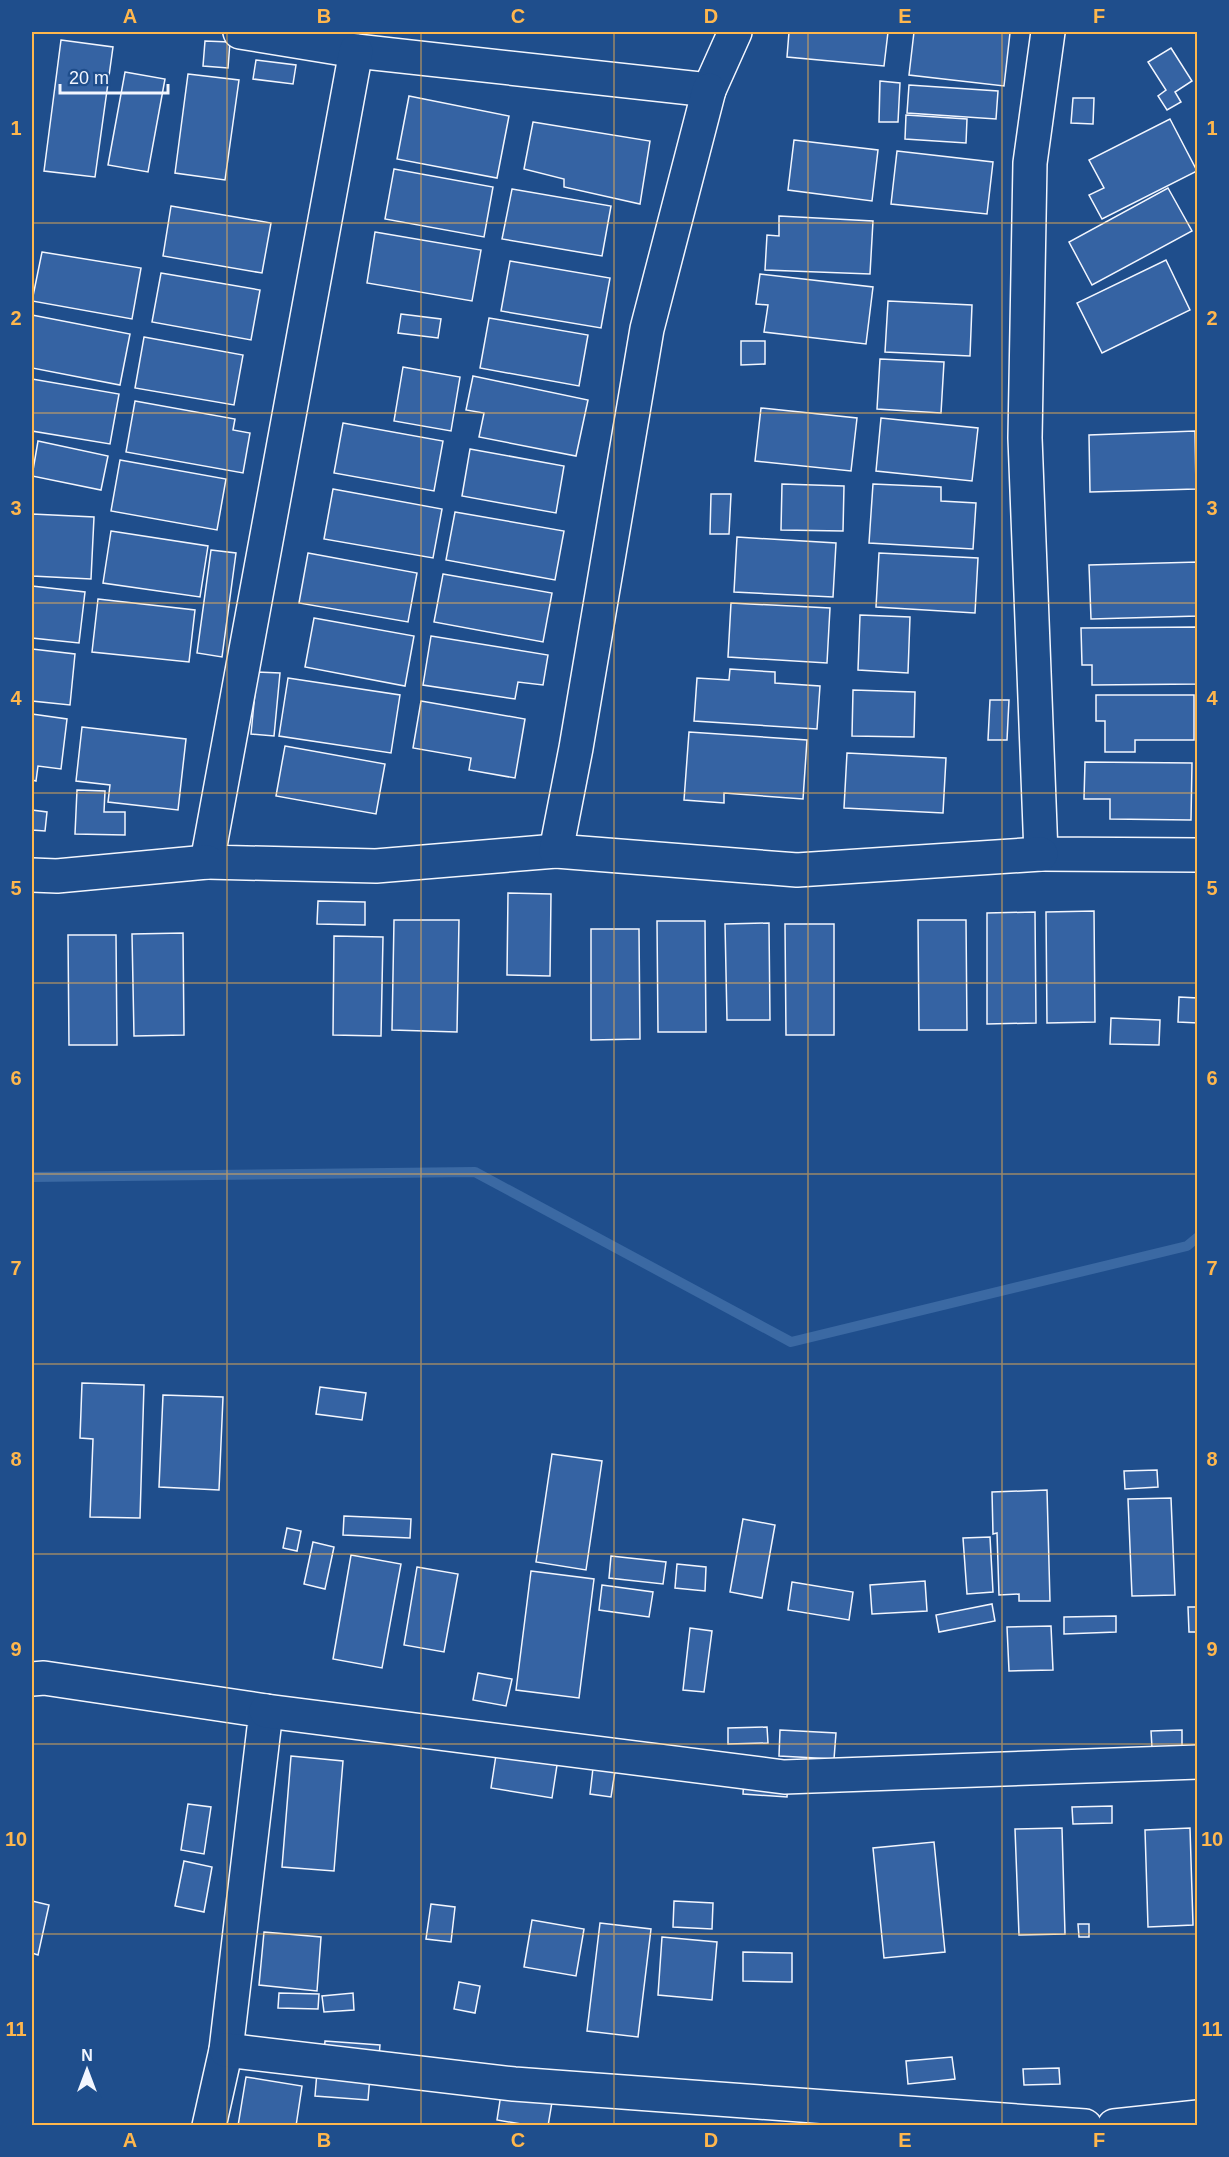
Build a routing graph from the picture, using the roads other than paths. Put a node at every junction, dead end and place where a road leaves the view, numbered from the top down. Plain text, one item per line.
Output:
1 (240, 32) edge
2 (735, 32) edge
3 (1048, 32) edge
4 (356, 51) junction
5 (709, 90) junction
6 (556, 851) junction
7 (1041, 854) junction
8 (1197, 855) edge
9 (207, 862) junction
10 (32, 875) edge
11 (32, 1679) edge
12 (266, 1711) junction
13 (1197, 1762) edge
14 (226, 2050) junction
15 (1197, 2117) edge
16 (209, 2126) edge
17 (1085, 2126) edge
18 (1113, 2126) edge

1 - 4 street
2 - 5 street
3 - 7 street
4 - 5 street
4 - 9 street
5 - 6 street
6 - 7 street
6 - 9 street
7 - 8 street
9 - 10 street
11 - 12 street
12 - 13 street
12 - 14 street
14 - 16 street
14 - 17 street
15 - 18 street

